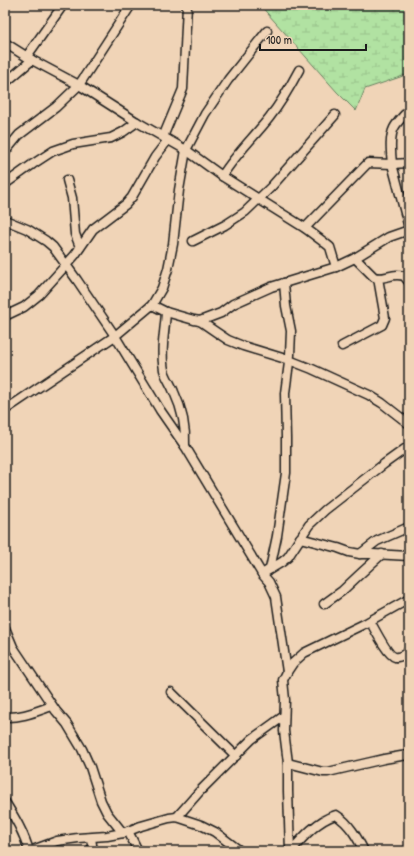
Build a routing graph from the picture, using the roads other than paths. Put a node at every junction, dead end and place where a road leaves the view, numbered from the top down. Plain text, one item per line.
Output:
1 (63, 5) edge
2 (131, 5) edge
3 (187, 5) edge
4 (267, 31) dead end
5 (5, 43) edge
6 (30, 58) junction
7 (299, 70) dead end
8 (5, 83) edge
9 (78, 85) junction
10 (409, 110) edge
11 (335, 115) dead end
12 (137, 122) junction
13 (166, 138) junction
14 (186, 150) junction
15 (5, 152) edge
16 (409, 163) edge
17 (392, 164) junction
18 (222, 176) junction
19 (67, 180) dead end
20 (5, 184) edge
21 (258, 199) junction
22 (5, 220) edge
23 (305, 228) junction
24 (409, 229) edge
25 (193, 241) dead end
26 (80, 247) junction
27 (355, 258) junction
28 (66, 265) junction
29 (336, 267) junction
30 (378, 278) junction
31 (409, 282) edge
32 (284, 283) junction
33 (152, 305) junction
34 (166, 312) junction
35 (5, 316) edge
36 (200, 321) junction
37 (115, 336) junction
38 (342, 346) dead end
39 (290, 360) junction
40 (5, 410) edge
41 (409, 424) edge
42 (185, 446) junction
43 (409, 446) edge
44 (409, 527) edge
45 (300, 538) junction
46 (360, 554) junction
47 (382, 554) junction
48 (409, 556) edge
49 (270, 569) junction
50 (262, 574) junction
51 (409, 599) edge
52 (324, 604) dead end
53 (370, 621) junction
54 (5, 628) edge
55 (409, 651) edge
56 (287, 672) junction
57 (170, 692) dead end
58 (52, 706) junction
59 (284, 716) junction
60 (5, 717) edge
61 (409, 755) edge
62 (236, 756) junction
63 (288, 763) junction
64 (5, 802) edge
65 (177, 817) junction
66 (125, 832) junction
67 (91, 838) junction
68 (29, 851) edge
69 (93, 851) edge
70 (138, 851) edge
71 (240, 851) edge
72 (290, 851) edge
73 (364, 851) edge

1 - 6 street
2 - 9 street
3 - 13 street
4 - 14 street
5 - 6 street
6 - 8 street
6 - 9 street
7 - 18 street
9 - 12 street
9 - 15 street
10 - 17 street
11 - 21 street
12 - 13 street
12 - 20 street
13 - 14 street
13 - 26 street
14 - 18 street
14 - 33 street
16 - 17 street
17 - 23 street
17 - 24 street
18 - 21 street
19 - 26 street
21 - 23 street
21 - 25 street
22 - 28 street
23 - 29 street
24 - 27 street
26 - 28 street
27 - 29 street
27 - 30 street
28 - 35 street
28 - 37 street
29 - 32 street
30 - 31 street
30 - 38 street
32 - 36 street
32 - 39 street
33 - 34 street
33 - 37 street
34 - 36 street
34 - 42 street
36 - 39 street
37 - 40 street
37 - 42 street
39 - 41 street
39 - 49 street
42 - 50 street
43 - 45 street
44 - 46 street
45 - 46 street
45 - 49 street
46 - 47 street
47 - 48 street
47 - 52 street
49 - 50 street
50 - 56 street
51 - 53 street
53 - 55 street
53 - 56 street
54 - 58 street
56 - 59 street
57 - 62 street
58 - 60 street
58 - 66 street
59 - 62 street
59 - 63 street
61 - 63 street
62 - 65 street
63 - 72 street
64 - 68 street
65 - 66 street
65 - 71 street
66 - 67 street
66 - 70 street
67 - 68 street
67 - 69 street
72 - 73 street

